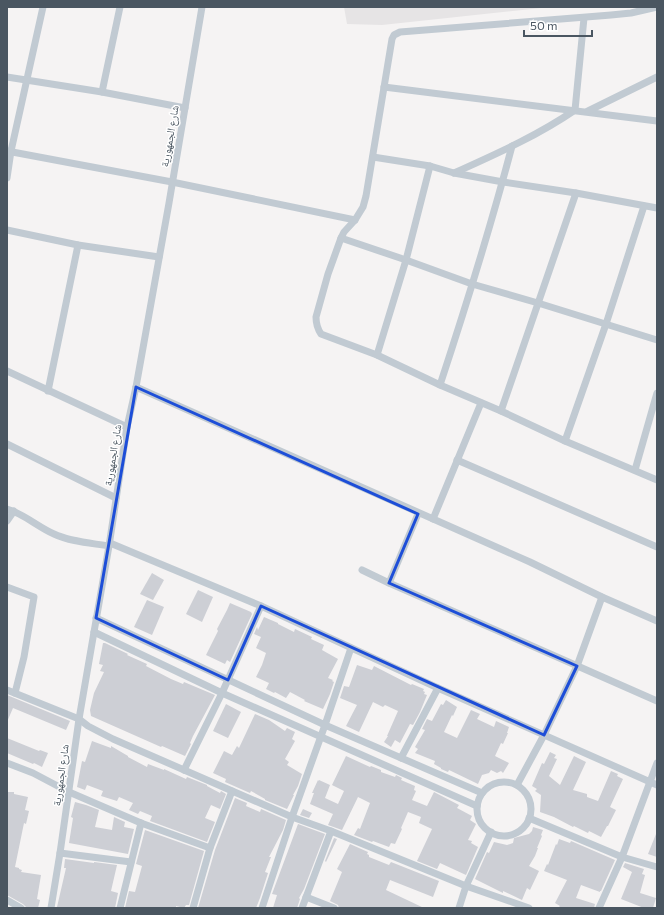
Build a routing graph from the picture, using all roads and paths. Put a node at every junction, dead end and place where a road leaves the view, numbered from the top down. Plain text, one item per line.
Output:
1 (43, 7) edge
2 (120, 7) edge
3 (202, 7) edge
4 (657, 7) edge
5 (584, 18) junction
6 (7, 77) edge
7 (657, 78) edge
8 (27, 80) junction
9 (384, 87) junction
10 (102, 92) junction
11 (185, 108) junction
12 (575, 110) junction
13 (588, 111) junction
14 (657, 121) edge
15 (512, 146) junction
16 (9, 151) edge
17 (373, 156) junction
18 (430, 166) junction
19 (454, 173) junction
20 (7, 178) edge
21 (172, 182) junction
22 (503, 182) junction
23 (576, 193) junction
24 (644, 206) junction
25 (657, 208) edge
26 (355, 220) junction
27 (7, 230) edge
28 (341, 238) junction
29 (78, 245) junction
30 (159, 257) junction
31 (406, 260) junction
32 (472, 284) junction
33 (538, 303) junction
34 (606, 324) junction
35 (657, 340) edge
36 (377, 355) junction
37 (7, 372) edge
38 (440, 385) junction
39 (136, 387) junction
40 (48, 391) junction
41 (657, 393) edge
42 (481, 403) junction
43 (501, 411) junction
44 (127, 427) junction
45 (566, 442) junction
46 (7, 444) edge
47 (457, 460) junction
48 (635, 470) junction
49 (657, 480) edge
50 (116, 498) junction
51 (11, 510) edge
52 (418, 514) junction
53 (433, 519) junction
54 (7, 521) edge
55 (110, 545) junction
56 (657, 547) edge
57 (362, 570) dead end
58 (389, 583) junction
59 (7, 587) edge
60 (602, 597) junction
61 (261, 606) junction
62 (96, 618) junction
63 (657, 621) edge
64 (94, 632) junction
65 (352, 648) junction
66 (577, 666) junction
67 (228, 680) junction
68 (438, 688) junction
69 (7, 690) edge
70 (15, 693) junction
71 (222, 693) junction
72 (657, 701) edge
73 (79, 719) junction
74 (325, 725) junction
75 (544, 735) junction
76 (321, 736) junction
77 (401, 758) junction
78 (7, 763) edge
79 (657, 763) edge
80 (184, 770) junction
81 (650, 782) junction
82 (517, 785) junction
83 (657, 785) edge
84 (232, 791) junction
85 (69, 792) junction
86 (482, 793) junction
87 (477, 806) junction
88 (292, 817) junction
89 (529, 818) junction
90 (141, 823) junction
91 (331, 831) junction
92 (491, 832) junction
93 (210, 848) junction
94 (60, 853) junction
95 (622, 857) junction
96 (131, 862) junction
97 (657, 867) edge
98 (466, 886) junction
99 (306, 897) junction
100 (7, 900) edge
101 (21, 908) edge
102 (51, 908) edge
103 (120, 908) edge
104 (193, 908) edge
105 (262, 908) edge
106 (302, 908) edge
107 (334, 908) edge
108 (459, 908) edge
109 (529, 908) edge
110 (599, 908) edge

1 - 8 street
2 - 10 street
3 - 11 street, شارع الجمهورية
4 - 5 street
5 - 9 street
5 - 12 street
6 - 8 street
7 - 13 street
8 - 10 street
8 - 16 street
9 - 12 street
9 - 17 street
10 - 11 street
11 - 21 street, شارع الجمهورية
12 - 13 street
12 - 15 street
13 - 14 street
15 - 19 street
15 - 22 street
16 - 20 street
16 - 21 street
17 - 18 street
17 - 26 street
18 - 19 street
18 - 31 street
19 - 22 street
21 - 26 street
21 - 30 street, شارع الجمهورية
22 - 23 street
22 - 32 street
23 - 24 street
23 - 33 street
24 - 25 street
24 - 34 street
26 - 28 street
27 - 29 street
28 - 31 street
28 - 36 street
29 - 30 street
29 - 40 street
30 - 39 street, شارع الجمهورية
31 - 32 street
31 - 36 street
32 - 33 street
32 - 38 street
33 - 34 street
33 - 43 street
34 - 35 street
34 - 45 street
36 - 38 street
37 - 40 street
38 - 42 street
39 - 44 street, شارع الجمهورية
39 - 52 street
40 - 44 street
41 - 48 street
42 - 43 street
42 - 47 street
43 - 45 street
44 - 50 street, شارع الجمهورية
45 - 48 street
46 - 50 street
47 - 53 street
47 - 56 street
48 - 49 street
50 - 55 street, شارع الجمهورية
51 - 54 street
51 - 55 street
52 - 53 street
52 - 58 street
53 - 60 street
55 - 61 street
55 - 62 street, شارع الجمهورية
57 - 58 street
58 - 66 street
59 - 70 street
60 - 63 street
60 - 66 street
61 - 65 street
61 - 67 street
62 - 64 street, شارع الجمهورية
62 - 67 street
64 - 71 street
64 - 73 street, شارع الجمهورية
65 - 68 street
65 - 74 street
66 - 72 street
66 - 75 street
67 - 71 street
67 - 74 street
68 - 75 street
68 - 77 street
69 - 70 street
70 - 73 street
71 - 76 street
71 - 80 street
73 - 80 street
73 - 85 street, شارع الجمهورية
74 - 76 street
74 - 77 street
75 - 81 street
75 - 82 street
76 - 87 street
76 - 88 street
77 - 86 street
78 - 85 street
79 - 81 street
80 - 84 street
81 - 83 street
81 - 95 street
82 - 86 street
82 - 89 street
84 - 88 street
84 - 93 street
85 - 90 street
85 - 94 street, شارع الجمهورية
86 - 87 street
87 - 92 street
88 - 91 street
88 - 105 street
89 - 92 street
89 - 95 street
90 - 93 street
90 - 96 street
91 - 98 street
91 - 99 street
92 - 98 street
93 - 104 street
94 - 96 street
94 - 102 street, شارع الجمهورية
95 - 97 street
95 - 110 street
96 - 103 street
98 - 108 street
98 - 109 street
99 - 106 street
99 - 107 street
100 - 101 street

